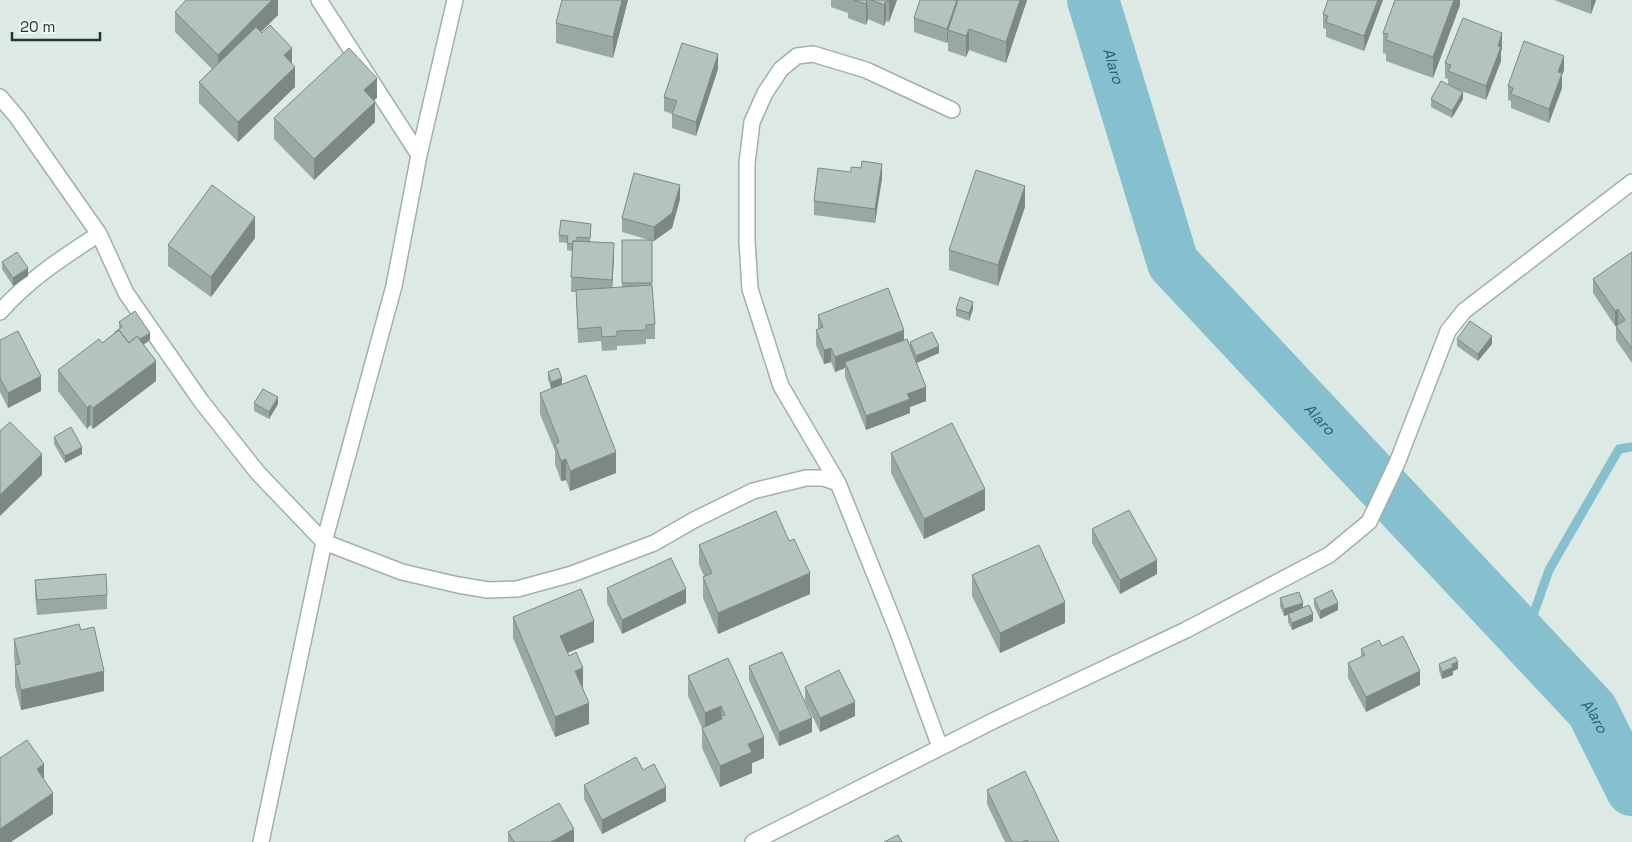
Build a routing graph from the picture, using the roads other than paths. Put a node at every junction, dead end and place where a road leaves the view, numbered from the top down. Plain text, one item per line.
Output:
1 (319, 0) edge
2 (455, 0) edge
3 (0, 97) edge
4 (952, 110) dead end
5 (419, 155) junction
6 (1632, 182) edge
7 (99, 234) junction
8 (0, 312) edge
9 (838, 482) junction
10 (324, 542) junction
11 (940, 747) junction
12 (261, 842) edge
13 (752, 842) edge

1 - 5 street
2 - 5 street
3 - 7 street
4 - 9 street
5 - 10 street
6 - 11 street
7 - 8 street
7 - 10 street
9 - 10 street
9 - 11 street
10 - 12 street
11 - 13 street

